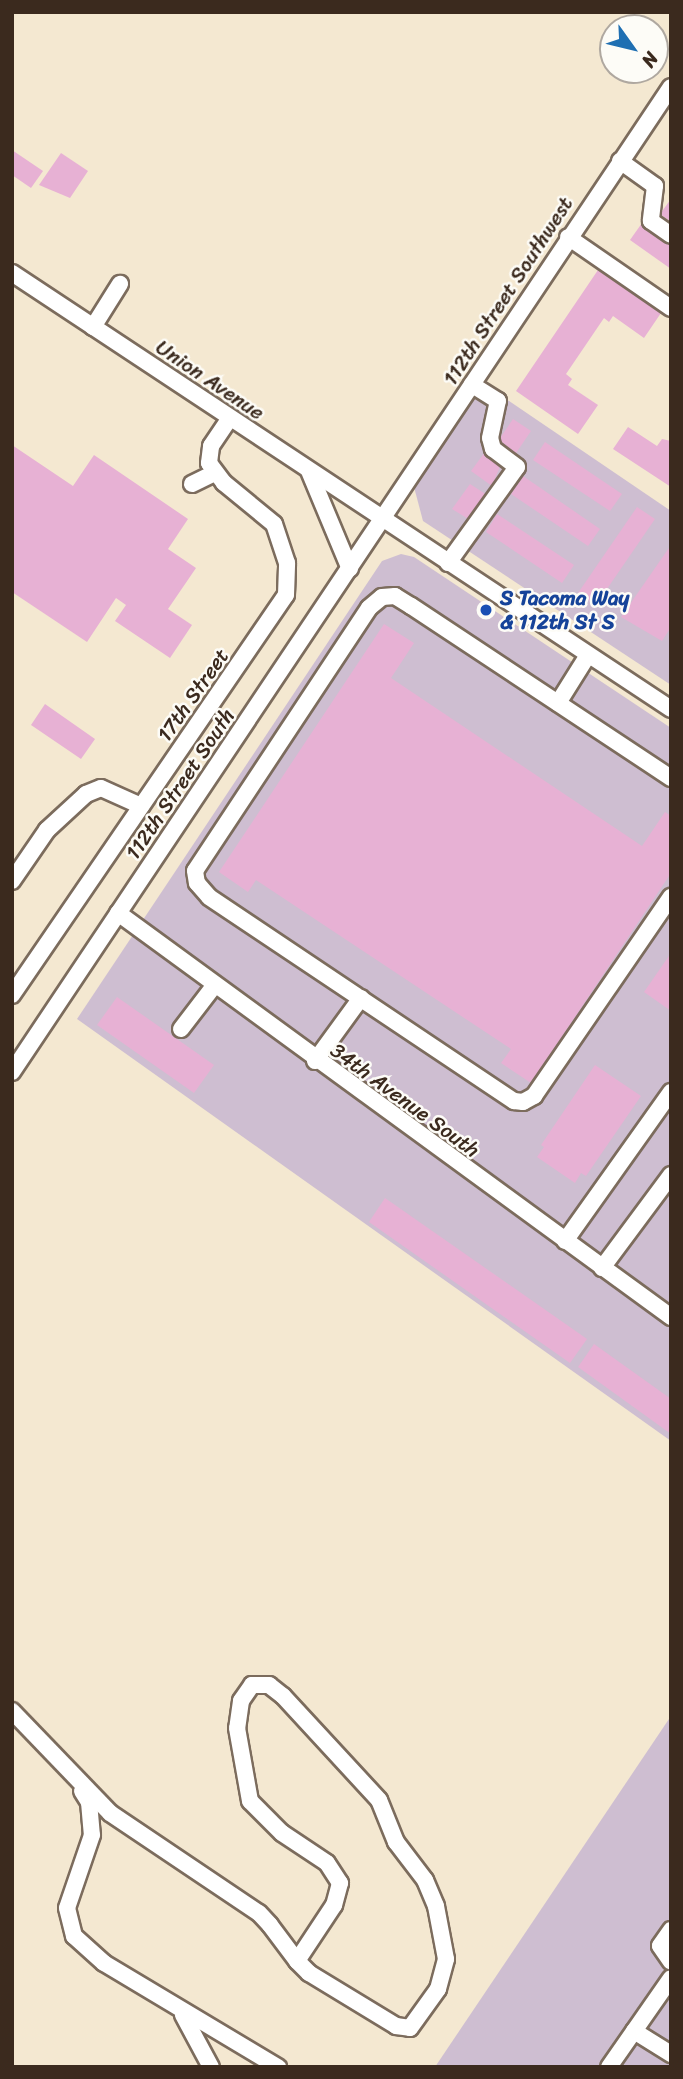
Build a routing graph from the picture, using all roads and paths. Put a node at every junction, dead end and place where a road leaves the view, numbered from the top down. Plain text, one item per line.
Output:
1 (671, 87) edge
2 (620, 161) junction
3 (663, 183) edge
4 (671, 234) edge
5 (568, 237) junction
6 (12, 274) edge
7 (120, 284) dead end
8 (671, 309) edge
9 (93, 327) junction
10 (472, 385) junction
11 (229, 419) junction
12 (308, 469) junction
13 (215, 473) junction
14 (192, 484) dead end
15 (383, 521) junction
16 (448, 563) junction
17 (350, 569) junction
18 (588, 655) junction
19 (558, 703) junction
20 (671, 709) edge
21 (671, 778) edge
22 (141, 806) junction
23 (12, 881) edge
24 (671, 897) edge
25 (118, 913) junction
26 (214, 986) junction
27 (12, 995) edge
28 (360, 998) junction
29 (181, 1029) dead end
30 (315, 1060) junction
31 (12, 1072) edge
32 (671, 1092) edge
33 (671, 1175) edge
34 (565, 1241) junction
35 (602, 1268) junction
36 (671, 1317) edge
37 (12, 1711) edge
38 (63, 1767) junction
39 (671, 1930) edge
40 (297, 1961) junction
41 (671, 1962) edge
42 (671, 1978) edge
43 (664, 2002) edge
44 (174, 2005) junction
45 (634, 2031) junction
46 (671, 2054) edge
47 (211, 2067) edge
48 (278, 2067) edge
49 (609, 2067) edge

1 - 2 street, 112th Street Southwest
2 - 3 street
2 - 5 street, 112th Street Southwest
3 - 4 street
5 - 8 street
5 - 10 street, 112th Street Southwest
6 - 9 street, Union Avenue
7 - 9 street
9 - 11 street, Union Avenue
10 - 15 street, 112th Street Southwest
10 - 16 street
11 - 12 street, Union Avenue
11 - 13 street
12 - 15 street, Union Avenue
12 - 17 street
13 - 14 street
13 - 22 street, 17th Street
15 - 16 street, Union Avenue
15 - 17 street, 112th Street South
16 - 18 street, Union Avenue
17 - 25 street, 112th Street South
18 - 19 street
18 - 20 street, Union Avenue
19 - 21 street
19 - 28 street
22 - 23 street
22 - 27 street, 17th Street
24 - 28 street
25 - 26 street, 34th Avenue South
25 - 31 street, 112th Street South
26 - 29 street
26 - 30 street, 34th Avenue South
28 - 30 street
30 - 34 street, 34th Avenue South
32 - 34 street
33 - 35 street
34 - 35 street, 34th Avenue South
35 - 36 street, 34th Avenue South
37 - 38 street
38 - 40 street
38 - 44 street
39 - 41 street
40 - 40 street
42 - 43 street
43 - 45 street
44 - 47 street
44 - 48 street
45 - 46 street
45 - 49 street

